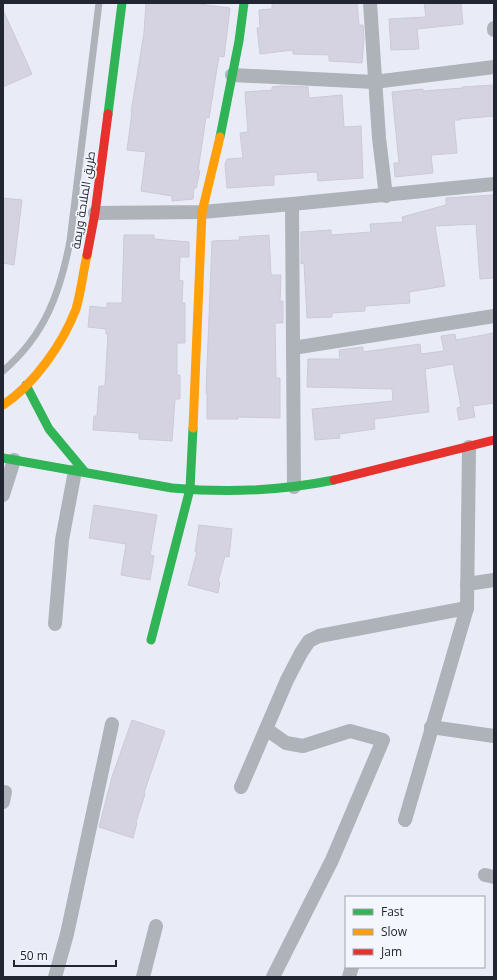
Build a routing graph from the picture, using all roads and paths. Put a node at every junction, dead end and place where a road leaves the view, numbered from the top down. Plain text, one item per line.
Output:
1 (99, 3) edge
2 (122, 3) edge
3 (244, 3) edge
4 (370, 3) edge
5 (494, 67) edge
6 (232, 75) junction
7 (374, 82) junction
8 (494, 184) edge
9 (386, 196) junction
10 (292, 204) junction
11 (202, 212) junction
12 (95, 213) junction
13 (494, 316) edge
14 (293, 348) junction
15 (3, 371) edge
16 (26, 385) junction
17 (3, 405) edge
18 (494, 440) edge
19 (469, 447) junction
20 (8, 459) edge
21 (79, 471) junction
22 (294, 486) junction
23 (190, 490) junction
24 (3, 495) edge
25 (494, 580) edge
26 (467, 584) junction
27 (467, 608) junction
28 (55, 624) dead end
29 (151, 640) dead end
30 (112, 724) dead end
31 (431, 727) junction
32 (266, 729) junction
33 (494, 736) edge
34 (241, 788) dead end
35 (405, 820) dead end
36 (156, 926) dead end
37 (55, 977) edge
38 (143, 977) edge
39 (273, 977) edge

1 - 15 lane
2 - 12 street, طريق الملاحة وريمة
3 - 6 street
4 - 7 street
5 - 7 street
6 - 7 street
6 - 11 street
7 - 9 street
8 - 9 street
9 - 10 street
10 - 11 street
10 - 14 street
11 - 12 street
11 - 23 street
12 - 16 street, طريق الملاحة وريمة
13 - 14 street
14 - 22 street
16 - 17 street, طريق الملاحة وريمة
16 - 21 street
18 - 19 street
19 - 22 street
19 - 26 street
20 - 21 street
20 - 24 street
21 - 23 street
21 - 28 street
22 - 23 street
23 - 29 street
25 - 26 street
26 - 27 street
27 - 31 street
27 - 32 street
30 - 37 street
31 - 33 street
31 - 35 street
32 - 34 street
32 - 39 street
36 - 38 street

